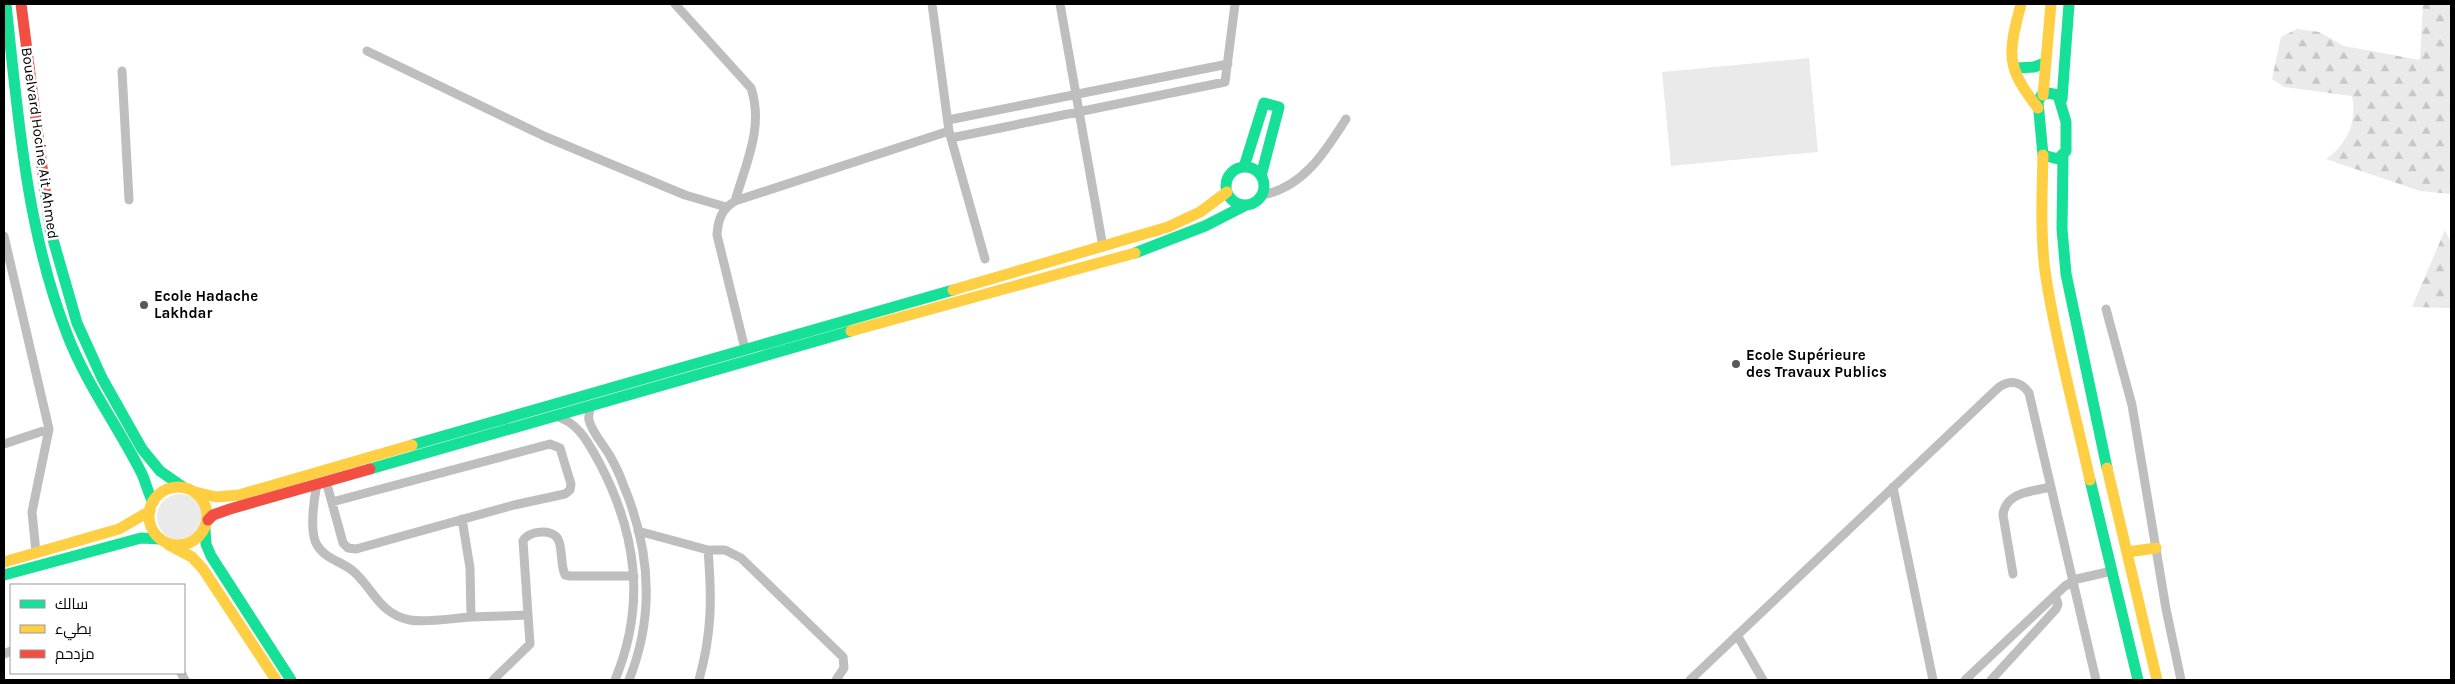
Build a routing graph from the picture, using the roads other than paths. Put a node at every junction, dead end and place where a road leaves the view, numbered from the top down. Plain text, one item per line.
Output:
1 (6, 4) edge
2 (21, 4) edge
3 (675, 4) edge
4 (932, 4) edge
5 (1060, 4) edge
6 (1235, 4) edge
7 (2021, 4) edge
8 (2051, 4) edge
9 (2069, 4) edge
10 (6, 17) edge
11 (367, 51) dead end
12 (2045, 63) junction
13 (1228, 64) junction
14 (2014, 64) junction
15 (122, 71) dead end
16 (1076, 95) junction
17 (2062, 99) junction
18 (2040, 100) junction
19 (1079, 112) junction
20 (1346, 119) dead end
21 (948, 120) junction
22 (950, 135) junction
23 (2043, 154) junction
24 (2063, 156) junction
25 (1244, 166) junction
26 (1261, 176) junction
27 (1227, 192) junction
28 (1262, 195) junction
29 (129, 200) dead end
30 (735, 201) junction
31 (1246, 205) junction
32 (726, 207) junction
33 (4, 241) edge
34 (1102, 247) junction
35 (985, 260) dead end
36 (2106, 309) dead end
37 (745, 348) junction
38 (591, 405) junction
39 (555, 416) junction
40 (49, 429) junction
41 (4, 444) edge
42 (321, 483) junction
43 (1894, 486) junction
44 (183, 487) junction
45 (2051, 487) junction
46 (195, 492) junction
47 (332, 502) junction
48 (151, 507) junction
49 (462, 519) junction
50 (206, 525) junction
51 (638, 531) junction
52 (164, 542) junction
53 (2156, 548) junction
54 (708, 550) junction
55 (2127, 552) junction
56 (36, 553) junction
57 (4, 562) edge
58 (2112, 571) junction
59 (2013, 574) dead end
60 (4, 575) edge
61 (634, 576) junction
62 (2073, 580) junction
63 (2054, 595) junction
64 (528, 615) junction
65 (471, 617) junction
66 (1738, 635) junction
67 (276, 680) edge
68 (291, 680) edge
69 (493, 680) edge
70 (615, 680) edge
71 (629, 680) edge
72 (699, 680) edge
73 (836, 680) edge
74 (1690, 680) edge
75 (1763, 680) edge
76 (1933, 680) edge
77 (1965, 680) edge
78 (1991, 680) edge
79 (2096, 680) edge
80 (2138, 680) edge
81 (2157, 680) edge
82 (2181, 680) edge

1 - 10 main road, Bouelvard Hocine Ait Ahmed
2 - 44 main road
3 - 30 street
4 - 21 street
5 - 16 street
6 - 13 street
7 - 14 main road
8 - 12 main road
9 - 17 main road
10 - 48 main road, Bouelvard Hocine Ait Ahmed
11 - 32 street
12 - 14 main road
12 - 18 main road
13 - 16 street
13 - 19 street
14 - 18 main road
15 - 29 street
16 - 19 street
16 - 21 street
17 - 18 main road
17 - 24 main road
18 - 23 main road
19 - 22 street
19 - 34 street
20 - 28 street
21 - 22 street
22 - 30 street
22 - 35 street
23 - 24 main road
23 - 58 main road
24 - 55 main road
25 - 26 main road
25 - 26 main road
25 - 27 main road
26 - 28 main road
27 - 31 main road
27 - 34 main road
28 - 31 main road
30 - 32 street
31 - 38 main road
32 - 37 street
33 - 40 street
34 - 37 main road
36 - 53 street
37 - 46 main road
38 - 39 main road
38 - 51 street
39 - 42 main road
39 - 61 street
40 - 41 street
40 - 56 street
42 - 47 street
42 - 50 main road
42 - 65 street
43 - 45 street
43 - 66 street
43 - 76 street
44 - 46 main road
44 - 48 main road
45 - 59 street
45 - 62 street
46 - 50 main road
47 - 49 street
47 - 49 street
48 - 52 main road
48 - 56 main road
49 - 65 street
50 - 52 main road
50 - 68 main road
51 - 54 street
51 - 71 street
52 - 60 main road
52 - 67 main road
53 - 55 main road
53 - 82 street
54 - 72 street
54 - 73 street
55 - 81 main road
56 - 57 main road
58 - 62 street
58 - 80 main road
61 - 64 street
61 - 70 street
62 - 63 street
62 - 79 street
63 - 77 street
63 - 78 street
64 - 65 street
64 - 69 street
66 - 74 street
66 - 75 street

